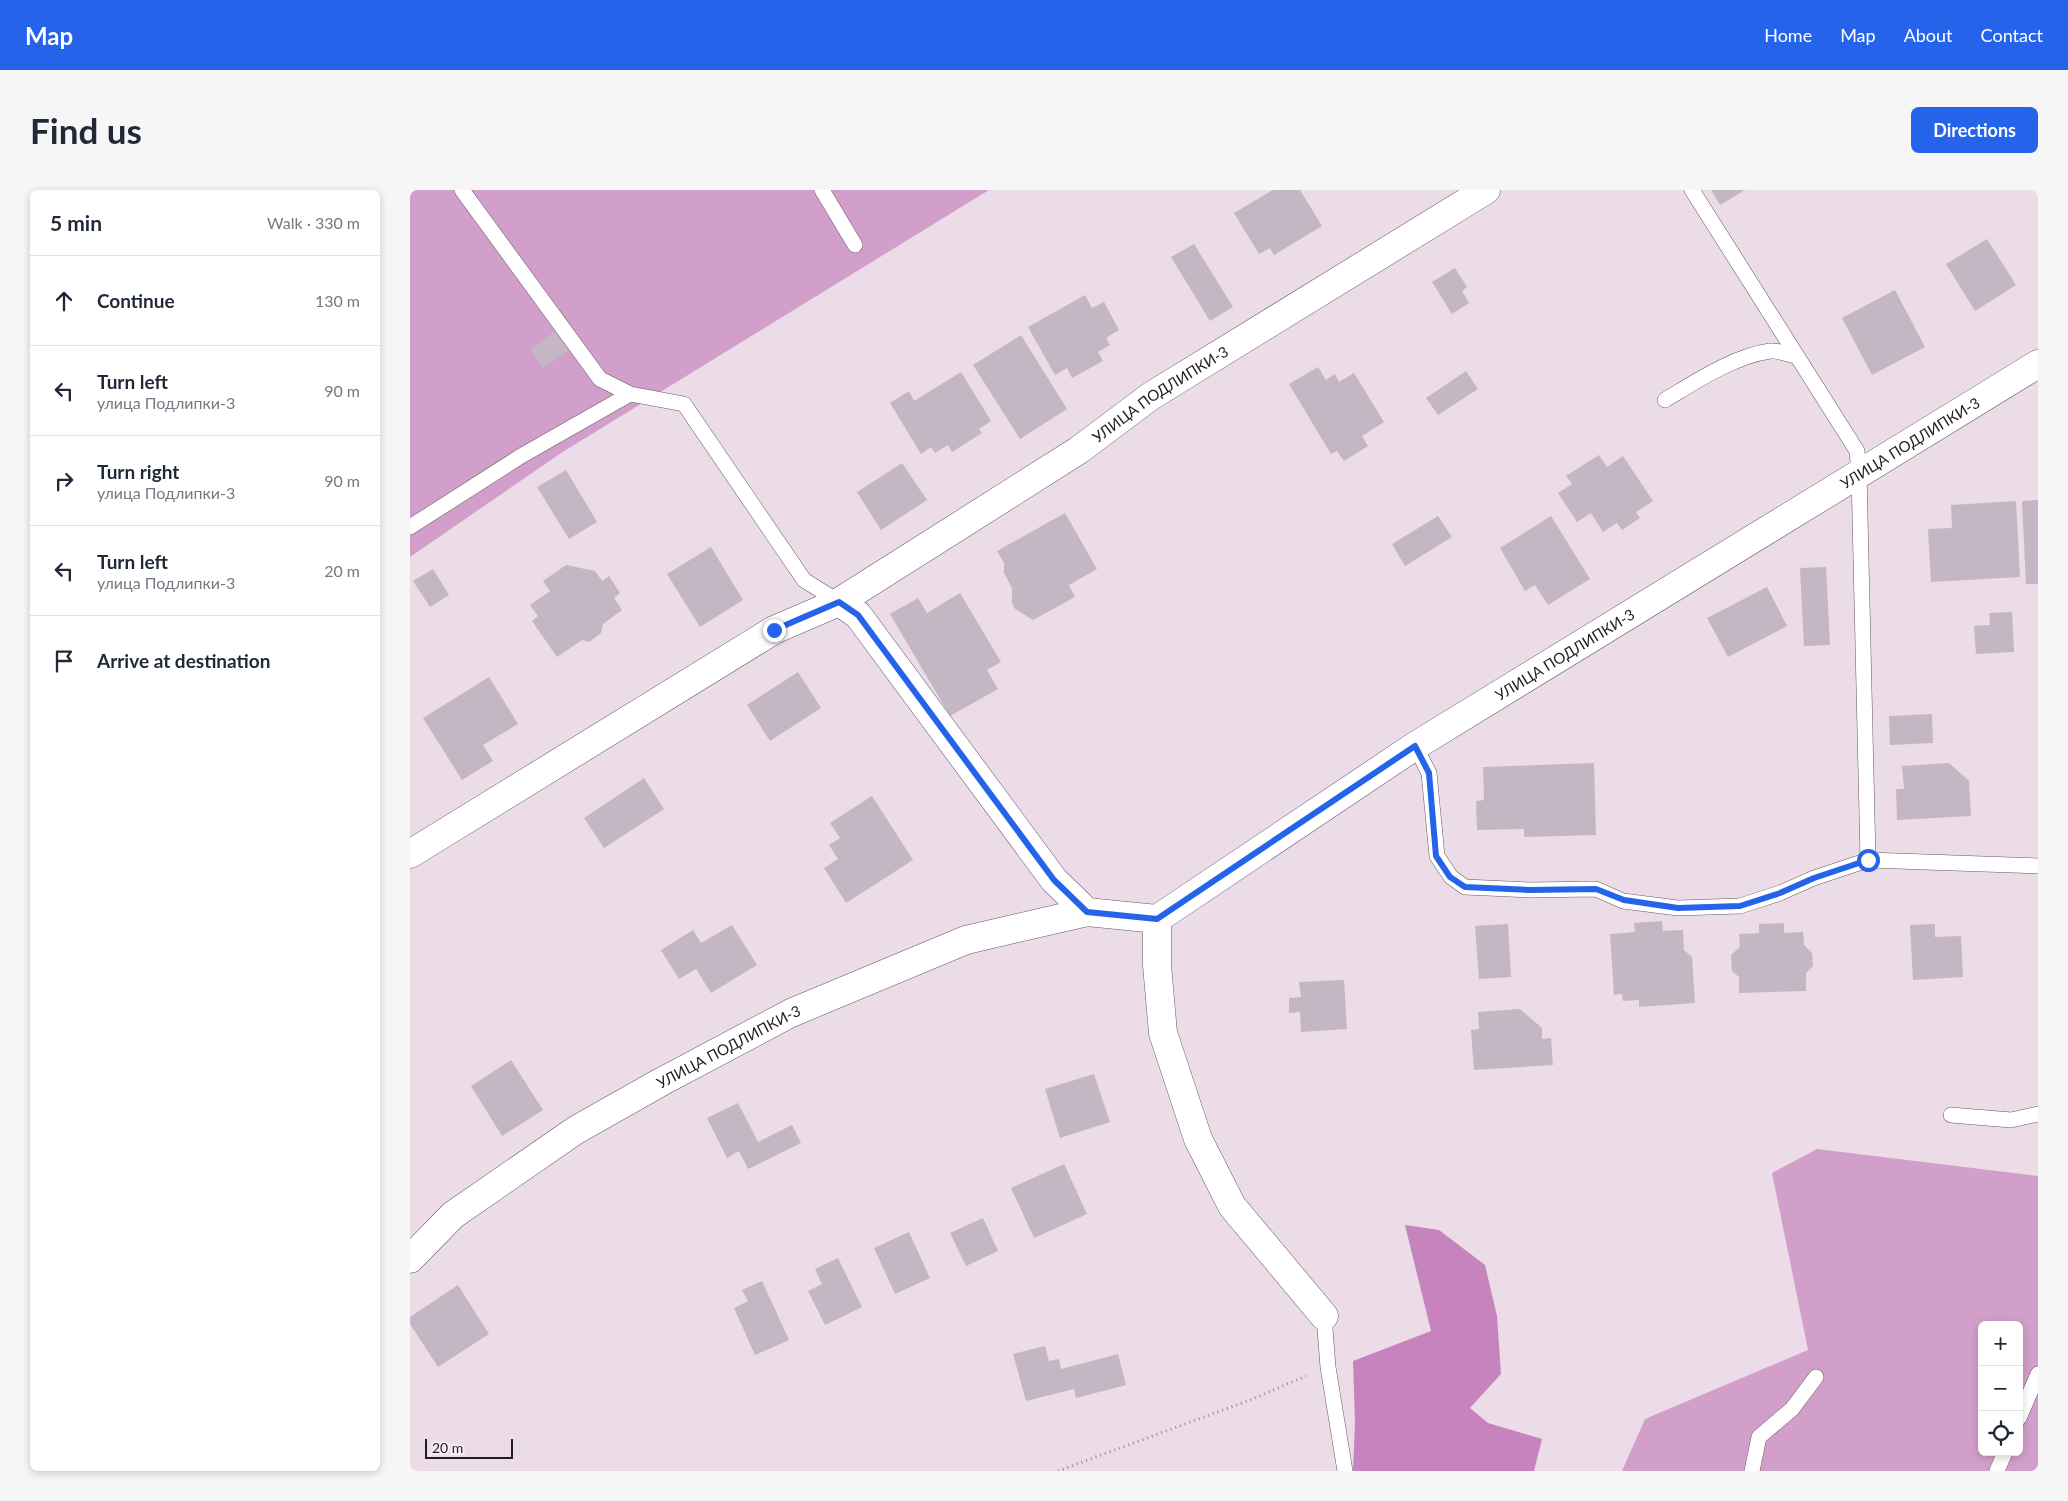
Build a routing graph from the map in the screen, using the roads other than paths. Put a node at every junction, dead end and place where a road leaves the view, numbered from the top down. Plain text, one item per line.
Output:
1 (462, 190) edge
2 (822, 190) edge
3 (1486, 190) edge
4 (1692, 190) edge
5 (855, 245) dead end
6 (1797, 356) junction
7 (2038, 364) edge
8 (630, 394) junction
9 (1665, 400) dead end
10 (1859, 473) junction
11 (410, 527) edge
12 (839, 602) junction
13 (1415, 746) junction
14 (410, 854) edge
15 (1868, 860) junction
16 (2038, 866) edge
17 (1087, 912) junction
18 (1157, 919) junction
19 (2038, 1114) edge
20 (1951, 1115) dead end
21 (410, 1259) edge
22 (1324, 1316) joint
23 (2038, 1374) edge
24 (1816, 1377) dead end
25 (2022, 1411) edge
26 (2002, 1456) edge
27 (1345, 1471) edge
28 (1752, 1471) edge
29 (1996, 1471) edge

1 - 8 lane
2 - 5 lane
3 - 12 street, УЛИЦА ПОДЛИПКИ-3
4 - 6 lane
6 - 9 lane
6 - 10 lane
7 - 10 street, УЛИЦА ПОДЛИПКИ-3
8 - 11 lane
8 - 12 lane
10 - 13 street, УЛИЦА ПОДЛИПКИ-3
10 - 15 lane
12 - 14 street, УЛИЦА ПОДЛИПКИ-3
12 - 17 street
13 - 15 lane
13 - 18 street, УЛИЦА ПОДЛИПКИ-3
15 - 16 lane
17 - 18 street, УЛИЦА ПОДЛИПКИ-3
17 - 21 street, УЛИЦА ПОДЛИПКИ-3
18 - 22 street
19 - 20 lane
22 - 27 lane
23 - 25 lane
24 - 28 lane
26 - 29 lane

